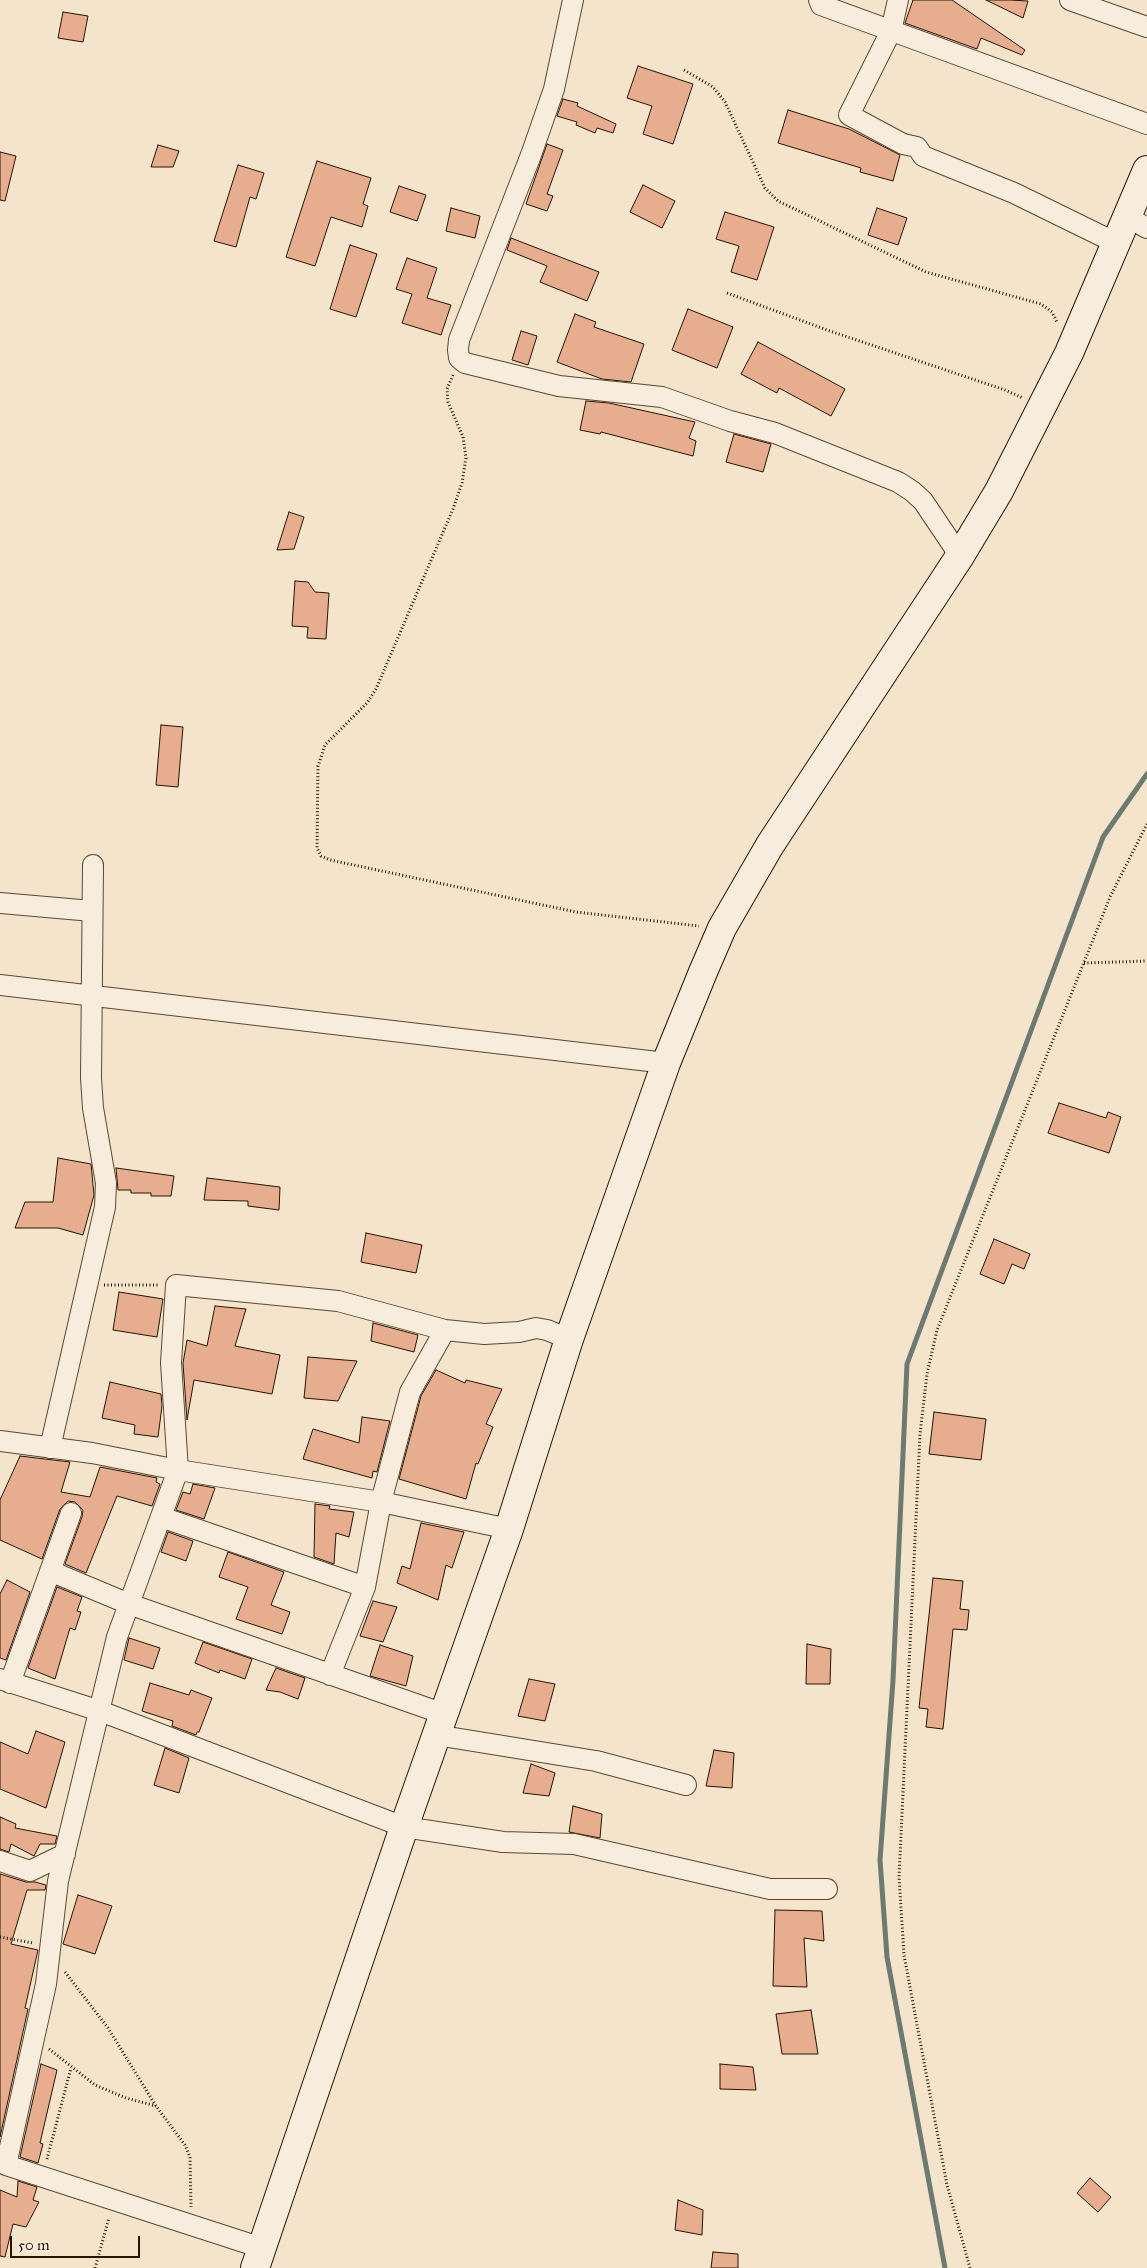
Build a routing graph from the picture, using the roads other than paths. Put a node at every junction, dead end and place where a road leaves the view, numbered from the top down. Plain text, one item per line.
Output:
1 (573, 0) edge
2 (898, 0) edge
3 (1070, 0) edge
4 (815, 2) edge
5 (1147, 27) edge
6 (891, 31) junction
7 (1147, 124) edge
8 (1147, 170) edge
9 (1137, 223) edge
10 (1116, 244) junction
11 (960, 556) junction
12 (93, 865) dead end
13 (0, 903) edge
14 (92, 911) junction
15 (0, 985) edge
16 (91, 996) junction
17 (666, 1064) junction
18 (445, 1330) junction
19 (569, 1339) junction
20 (0, 1441) edge
21 (50, 1448) junction
22 (178, 1470) junction
23 (382, 1502) junction
24 (71, 1513) dead end
25 (161, 1517) junction
26 (509, 1529) junction
27 (50, 1571) junction
28 (365, 1587) junction
29 (129, 1604) junction
30 (330, 1675) junction
31 (5, 1681) edge
32 (100, 1711) junction
33 (440, 1725) junction
34 (686, 1785) dead end
35 (404, 1827) junction
36 (64, 1854) junction
37 (0, 1861) edge
38 (827, 1889) dead end
39 (3, 2164) edge
40 (258, 2258) edge

1 - 11 street
2 - 6 street
3 - 5 street
4 - 6 street
6 - 7 street
6 - 10 street
8 - 9 street
9 - 10 street
10 - 11 street
11 - 17 street
12 - 14 street
13 - 14 street
14 - 16 street
15 - 16 street
16 - 17 street
16 - 21 street
17 - 19 street
18 - 19 street
18 - 22 street
18 - 23 street
19 - 26 street
20 - 21 street
21 - 22 street
22 - 23 street
22 - 25 street
23 - 26 street
23 - 28 street
24 - 27 street
25 - 28 street
25 - 29 street
26 - 33 street
27 - 29 street
27 - 31 street
28 - 30 street
29 - 30 street
29 - 32 street
30 - 33 street
31 - 32 street
32 - 35 street
32 - 36 street
33 - 34 street
33 - 35 street
35 - 38 street
35 - 40 street
36 - 37 street
36 - 39 street
39 - 40 street

